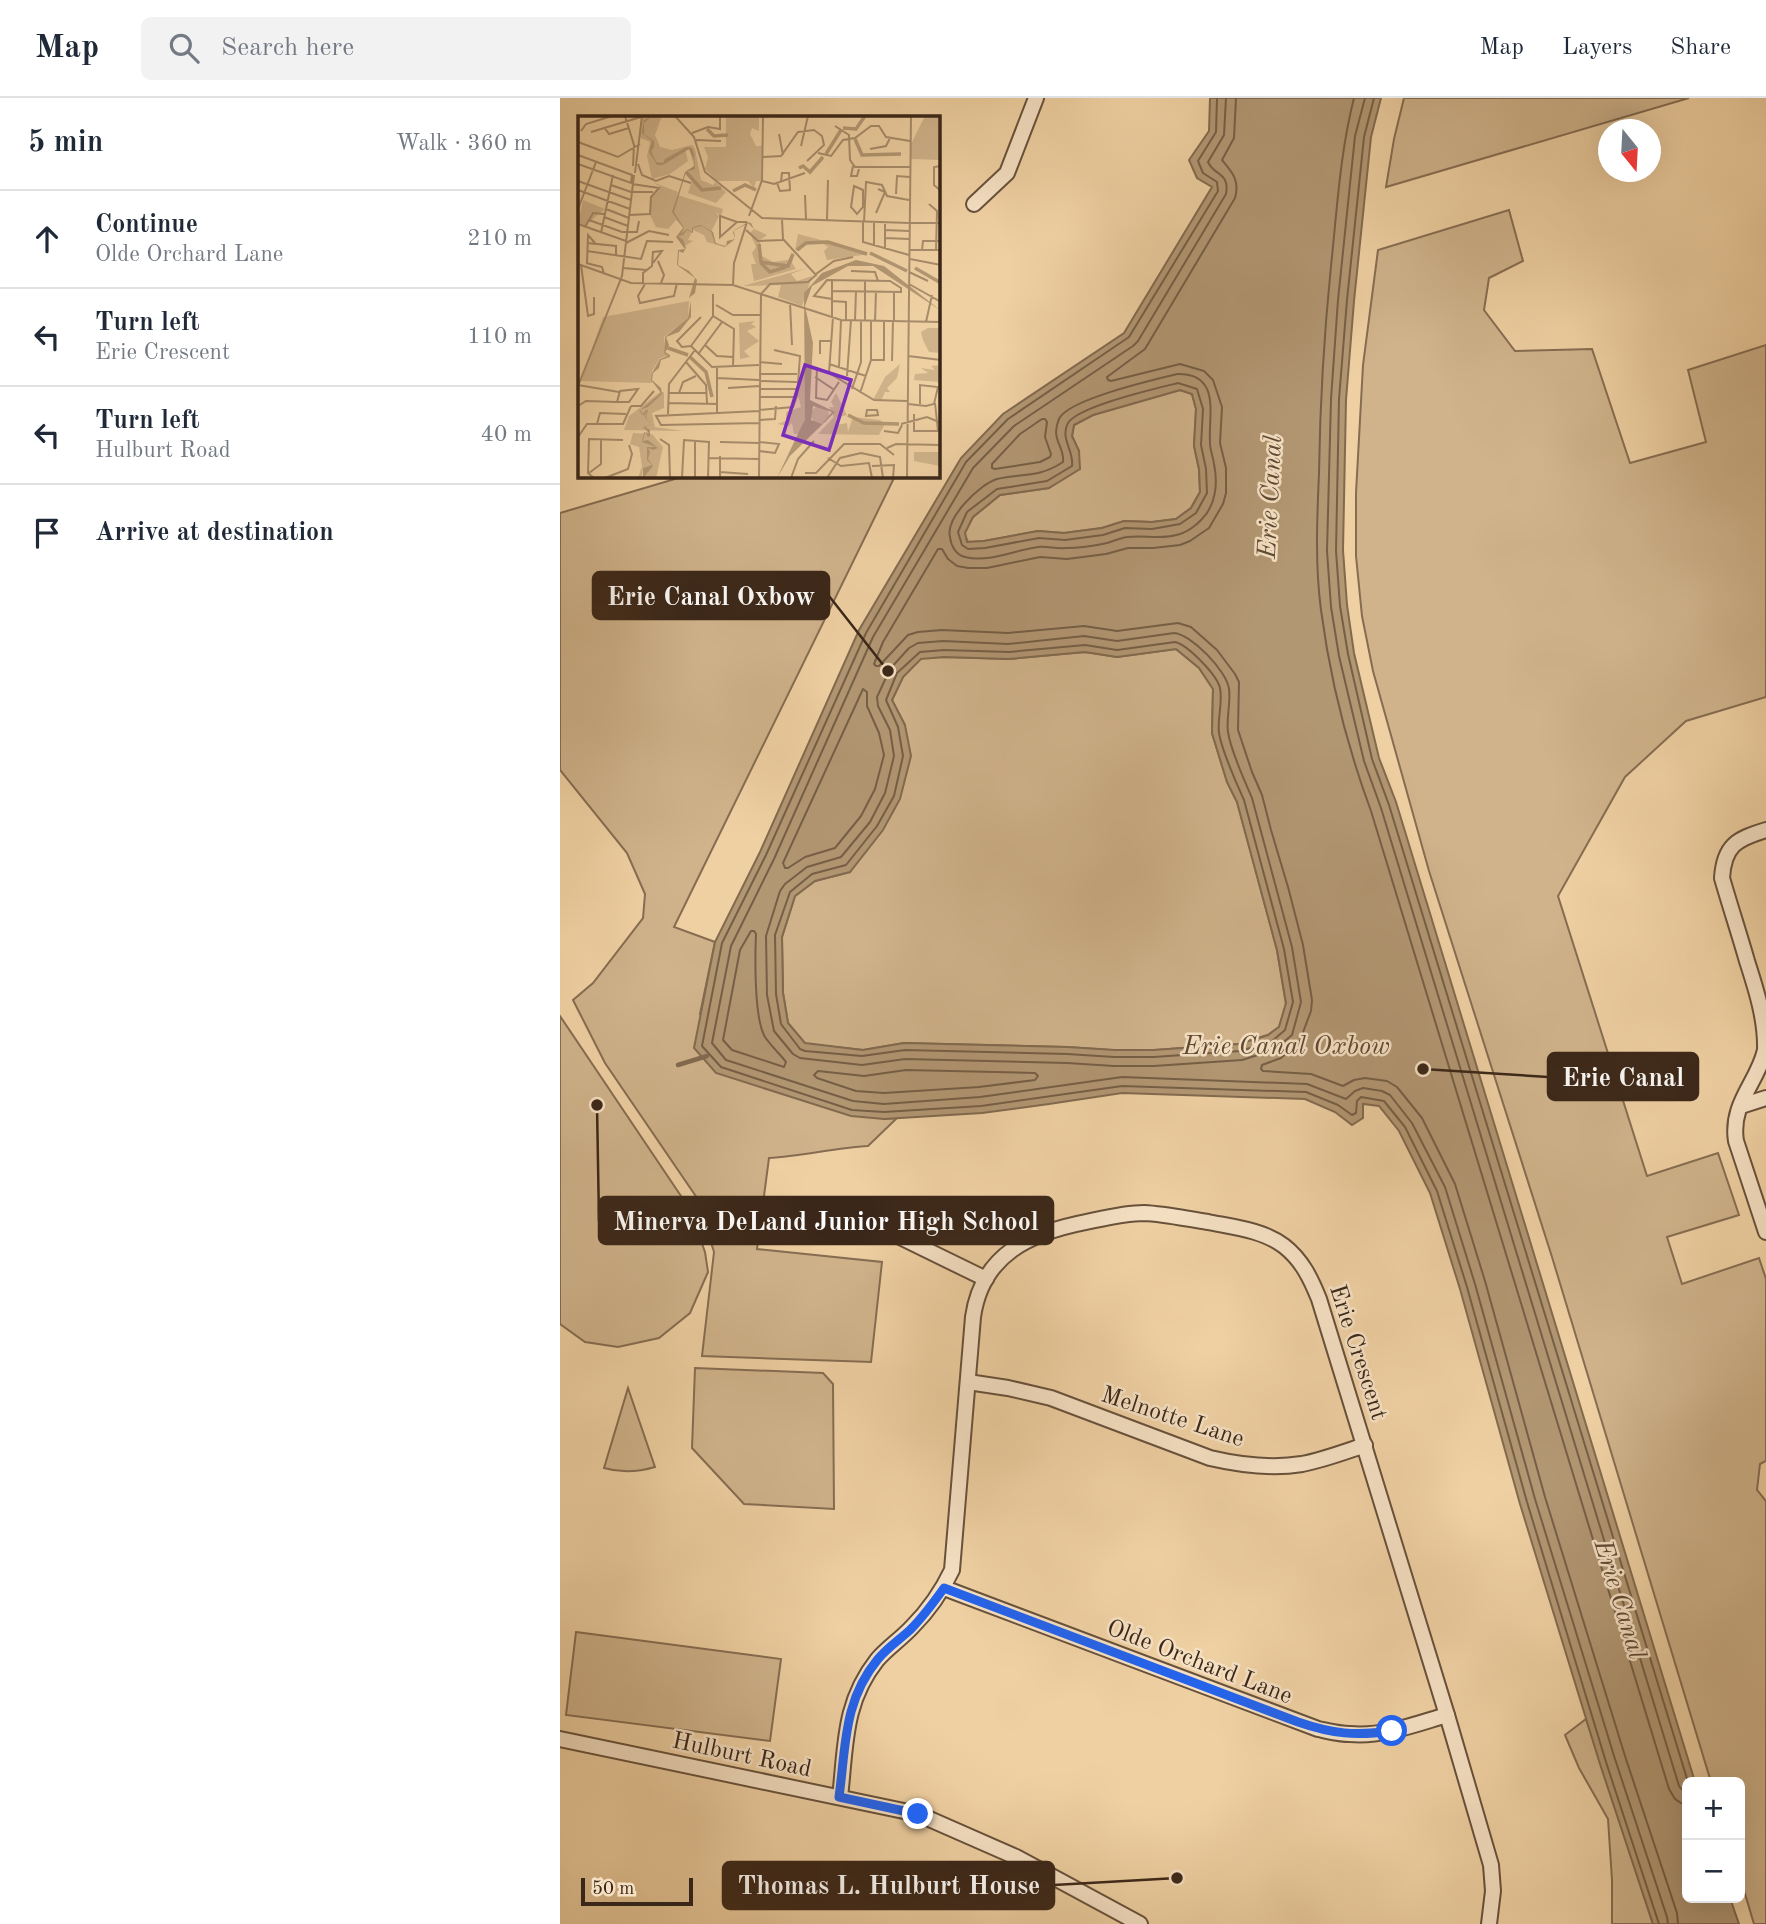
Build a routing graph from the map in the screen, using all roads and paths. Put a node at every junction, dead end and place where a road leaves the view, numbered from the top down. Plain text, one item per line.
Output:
1 (1035, 98) edge
2 (974, 204) dead end
3 (1766, 830) edge
4 (1766, 1098) edge
5 (1741, 1106) junction
6 (1766, 1232) edge
7 (898, 1236) dead end
8 (986, 1279) junction
9 (968, 1382) junction
10 (1365, 1445) junction
11 (944, 1588) junction
12 (1447, 1715) junction
13 (560, 1739) edge
14 (839, 1797) junction
15 (1140, 1924) edge
16 (1489, 1924) edge

1 - 2 street
3 - 5 street
4 - 5 street
5 - 6 street
7 - 8 street
8 - 9 street, Erie Crescent
8 - 10 street, Erie Crescent
9 - 10 street, Melnotte Lane
9 - 11 street, Erie Crescent
10 - 12 street, Erie Crescent
11 - 12 street, Olde Orchard Lane
11 - 14 street, Erie Crescent
12 - 16 street, Erie Crescent
13 - 14 street, Hulburt Road
14 - 15 street, Hulburt Road

